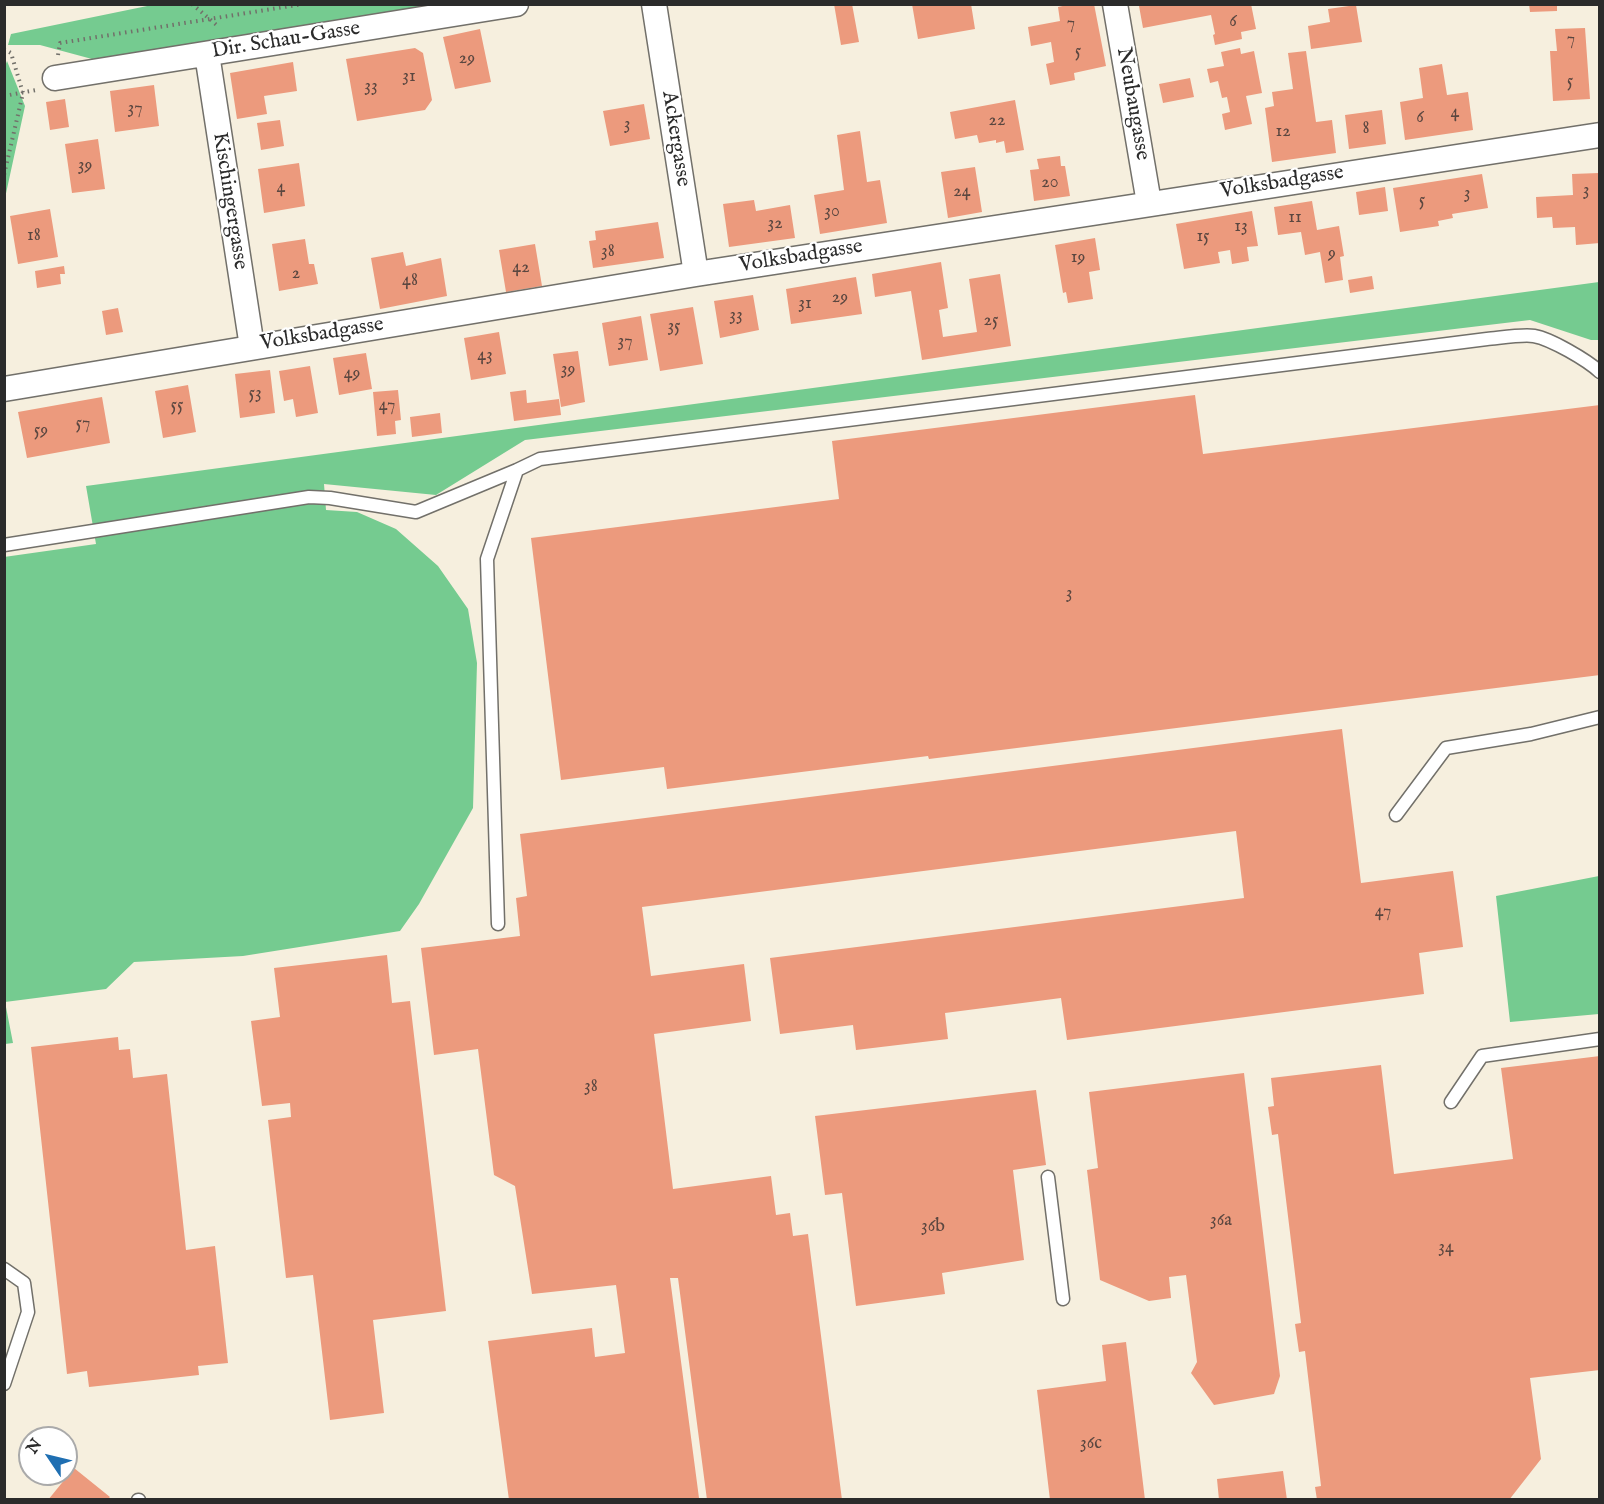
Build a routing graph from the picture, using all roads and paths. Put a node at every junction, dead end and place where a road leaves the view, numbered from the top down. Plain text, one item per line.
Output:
1 (303, 4) edge
2 (516, 4) edge
3 (654, 4) edge
4 (1115, 4) edge
5 (4, 49) edge
6 (207, 54) junction
7 (55, 78) junction
8 (23, 93) junction
9 (4, 96) edge
10 (1599, 135) edge
11 (4, 175) edge
12 (1149, 203) junction
13 (696, 274) junction
14 (252, 347) junction
15 (1599, 372) edge
16 (4, 389) edge
17 (517, 470) junction
18 (4, 545) edge
19 (1599, 717) edge
20 (1396, 815) dead end
21 (498, 924) dead end
22 (1599, 1039) edge
23 (1451, 1102) dead end
24 (1048, 1177) dead end
25 (4, 1269) edge
26 (1063, 1299) dead end
27 (4, 1384) edge

1 - 7 path
2 - 6 street, Dir. Schau-Gasse
3 - 13 street, Ackergasse
4 - 12 street, Neubaugasse
5 - 8 path
6 - 7 street, Dir. Schau-Gasse
6 - 14 street, Kischingergasse
7 - 8 path
8 - 9 path
8 - 11 path
10 - 12 street, Volksbadgasse
12 - 13 street, Volksbadgasse
13 - 14 street, Volksbadgasse
14 - 16 street, Volksbadgasse
15 - 17 lane
17 - 18 lane
17 - 21 lane
19 - 20 lane
22 - 23 lane
24 - 26 lane
25 - 27 lane

